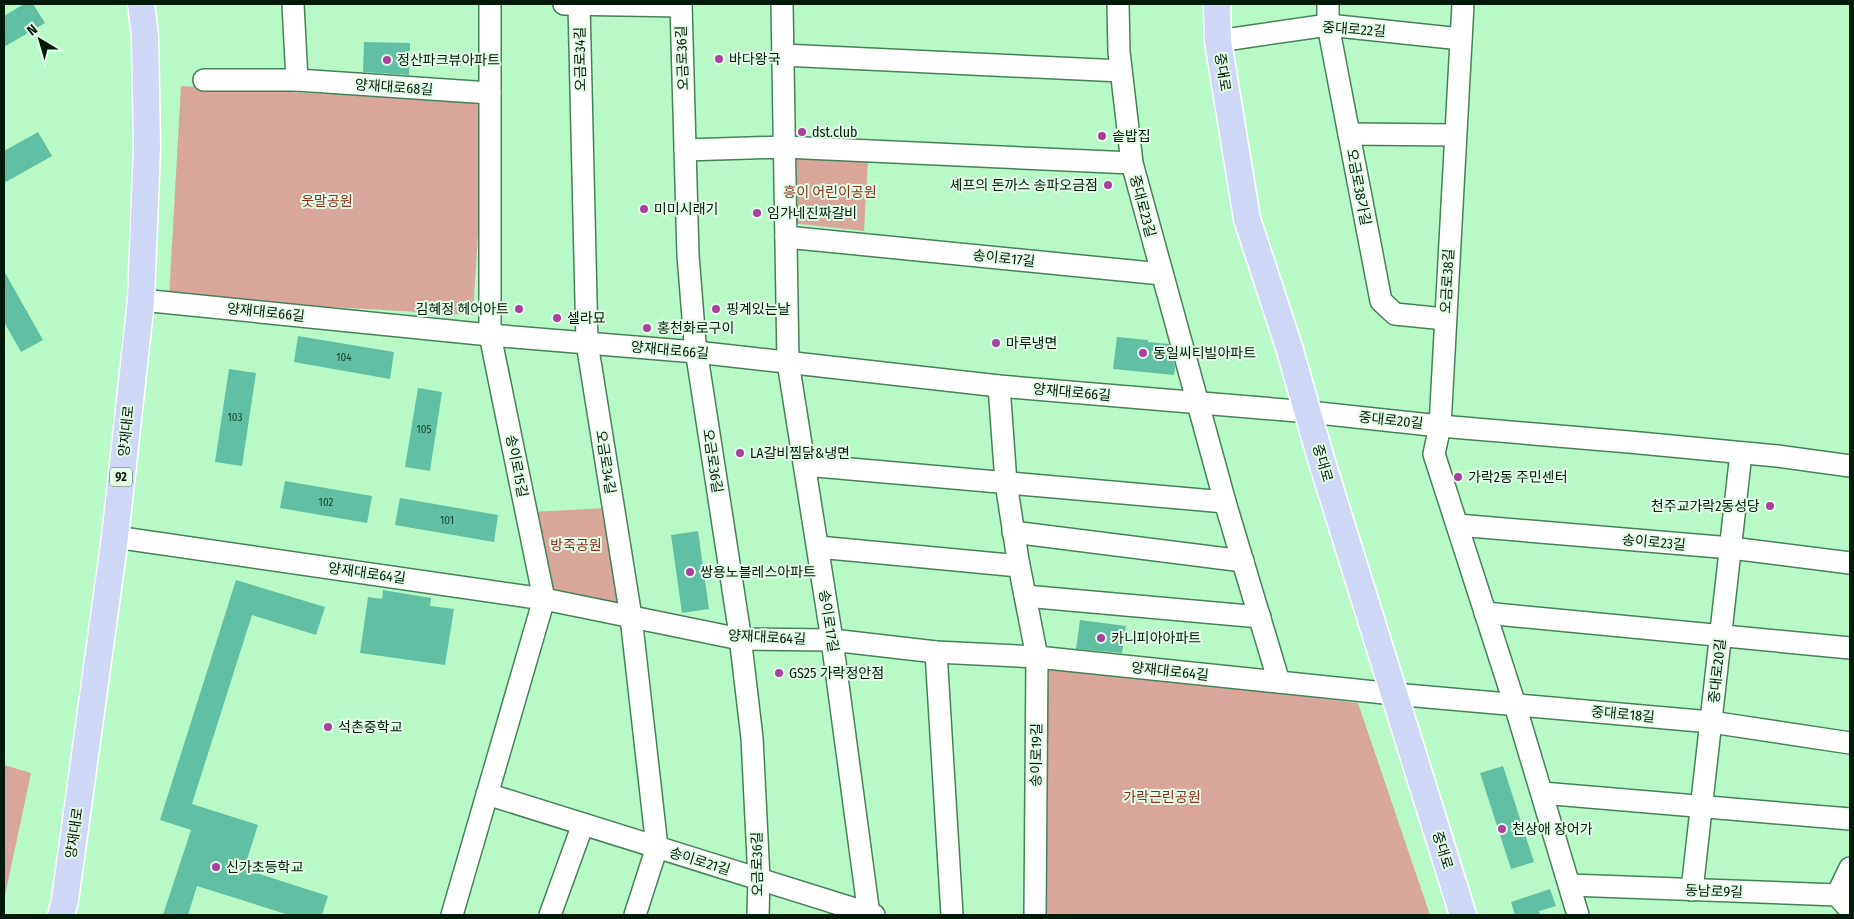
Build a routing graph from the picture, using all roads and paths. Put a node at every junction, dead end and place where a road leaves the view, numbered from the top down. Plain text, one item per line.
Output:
1 (141, 4) edge
2 (149, 4) edge
3 (293, 4) edge
4 (490, 4) edge
5 (564, 4) edge
6 (579, 4) edge
7 (782, 4) edge
8 (1118, 4) edge
9 (1217, 4) edge
10 (1328, 4) edge
11 (1463, 4) edge
12 (681, 5) edge
13 (1328, 25) junction
14 (145, 36) junction
15 (1461, 39) junction
16 (1218, 41) junction
17 (783, 55) junction
18 (1121, 71) junction
19 (204, 80) dead end
20 (297, 80) junction
21 (490, 93) junction
22 (1349, 134) junction
23 (1455, 135) junction
24 (784, 147) junction
25 (685, 150) junction
26 (1132, 163) junction
27 (786, 237) junction
28 (1162, 274) junction
29 (141, 300) junction
30 (1445, 319) junction
31 (490, 335) junction
32 (587, 343) junction
33 (696, 352) junction
34 (788, 362) junction
35 (1000, 386) junction
36 (1198, 402) junction
37 (1309, 412) junction
38 (1440, 426) junction
39 (1741, 452) junction
40 (805, 465) junction
41 (1850, 466) edge
42 (1006, 483) junction
43 (1225, 502) junction
44 (1457, 525) junction
45 (1013, 532) junction
46 (115, 537) junction
47 (818, 547) junction
48 (1731, 548) junction
49 (1243, 560) junction
50 (1850, 564) edge
51 (1019, 566) junction
52 (1025, 596) junction
53 (544, 598) junction
54 (1485, 613) junction
55 (631, 617) junction
56 (1260, 617) junction
57 (1720, 636) junction
58 (740, 639) junction
59 (832, 640) junction
60 (1850, 648) edge
61 (936, 652) junction
62 (1037, 657) junction
63 (1279, 682) junction
64 (1394, 694) junction
65 (1515, 705) junction
66 (1711, 722) junction
67 (1850, 742) edge
68 (1542, 793) junction
69 (486, 794) junction
70 (1701, 806) junction
71 (1850, 819) edge
72 (582, 824) junction
73 (657, 847) junction
74 (1850, 868) edge
75 (760, 879) junction
76 (1570, 885) junction
77 (1692, 890) junction
78 (1844, 903) edge
79 (61, 915) edge
80 (452, 915) edge
81 (550, 915) edge
82 (636, 915) edge
83 (758, 915) edge
84 (870, 915) edge
85 (952, 915) edge
86 (1035, 915) edge
87 (1463, 915) edge
88 (1578, 915) edge

1 - 14 main road, 양재대로 / 92
2 - 14 main road
3 - 20 street
4 - 21 street, 송이로15길
5 - 6 street
6 - 12 street, 오금로36길
6 - 32 street, 오금로34길
7 - 17 street, 송이로17길
8 - 18 street, 중대로23길
9 - 16 main road, 중대로
10 - 13 street, 오금로38가길
11 - 15 street, 오금로38길
12 - 25 street, 오금로36길
13 - 15 street, 중대로22길
13 - 16 street, 중대로22길
13 - 22 street, 오금로38가길
14 - 29 main road, 양재대로 / 92
15 - 23 street, 오금로38길
16 - 37 main road, 중대로
17 - 18 street
17 - 24 street, 송이로17길
18 - 26 street, 중대로23길
19 - 20 street, 양재대로68길
20 - 21 street, 양재대로68길
21 - 31 street, 송이로15길
22 - 23 street
22 - 30 street, 오금로38가길
23 - 30 street, 오금로38길
24 - 25 street
24 - 26 street
24 - 27 street, 송이로17길
25 - 33 street, 오금로36길
26 - 28 street, 중대로23길
27 - 28 street, 송이로17길
27 - 34 street, 송이로17길
28 - 36 street, 중대로23길
29 - 31 street, 양재대로66길
29 - 46 main road, 양재대로 / 92
30 - 38 street, 오금로38길
31 - 32 street, 양재대로66길
31 - 53 street, 송이로15길
32 - 33 street, 양재대로66길
32 - 55 street, 오금로34길
33 - 34 street, 양재대로66길
33 - 58 street, 오금로36길
34 - 35 street, 양재대로66길
34 - 40 street, 송이로17길
35 - 36 street, 양재대로66길
35 - 42 street, 송이로19길
36 - 37 street, 양재대로66길
36 - 43 street
37 - 38 street, 중대로20길
37 - 64 main road, 중대로
38 - 39 street, 중대로20길
38 - 44 street
39 - 41 street, 중대로20길
39 - 48 street, 중대로20길
40 - 42 street
40 - 47 street, 송이로17길
42 - 43 street
42 - 45 street, 송이로19길
43 - 49 street
44 - 48 street, 송이로23길
44 - 54 street
45 - 49 street
45 - 51 street, 송이로19길
46 - 53 street, 양재대로64길
46 - 79 main road, 양재대로 / 92
47 - 51 street
47 - 59 street, 송이로17길
48 - 50 street, 송이로23길
48 - 57 street, 중대로20길
49 - 56 street
51 - 52 street, 송이로19길
52 - 56 street
52 - 62 street, 송이로19길
53 - 55 street, 양재대로64길
53 - 69 street, 송이로15길
54 - 57 street
54 - 65 street
55 - 58 street, 양재대로64길
55 - 73 street, 오금로34길
56 - 63 street
57 - 60 street
57 - 66 street, 중대로20길
58 - 59 street, 양재대로64길
58 - 75 street, 오금로36길
59 - 61 street, 양재대로64길
59 - 84 street, 송이로17길
61 - 62 street, 양재대로64길
61 - 85 street
62 - 63 street, 양재대로64길
62 - 86 street, 송이로19길
63 - 64 street, 양재대로64길
64 - 65 street, 중대로18길
64 - 87 main road, 중대로
65 - 66 street, 중대로18길
65 - 68 street
66 - 67 street, 중대로18길
66 - 70 street, 중대로20길
68 - 70 street
68 - 76 street
69 - 72 street, 송이로21길
69 - 80 street, 송이로15길
70 - 71 street
70 - 77 street, 중대로20길
72 - 73 street, 송이로21길
72 - 81 street
73 - 75 street, 송이로21길
73 - 82 street, 오금로34길
74 - 78 street
75 - 83 street, 오금로36길
75 - 84 street, 송이로21길
76 - 77 street, 동남로9길
76 - 88 street
77 - 78 street, 동남로9길

